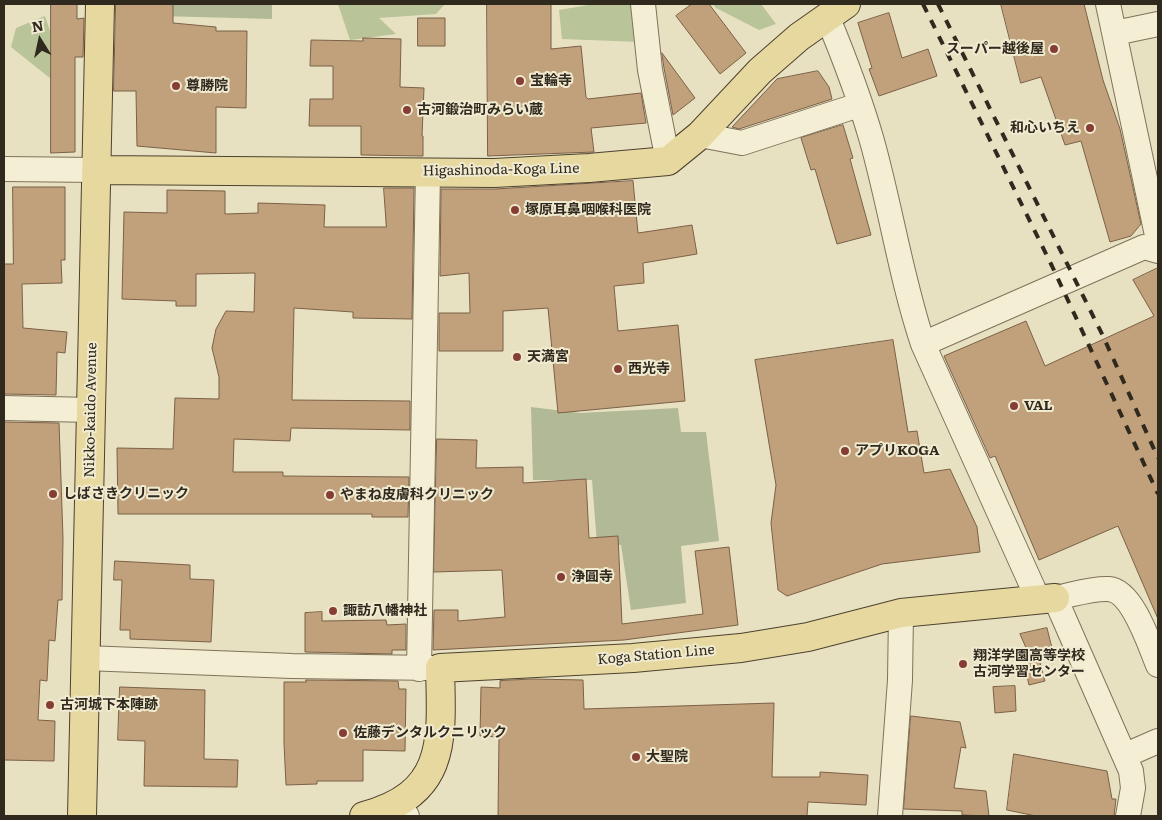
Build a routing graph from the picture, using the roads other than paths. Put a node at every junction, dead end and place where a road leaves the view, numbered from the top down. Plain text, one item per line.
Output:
1 (100, 4) edge
2 (643, 4) edge
3 (1108, 4) edge
4 (836, 10) edge
5 (1158, 24) edge
6 (1115, 33) junction
7 (859, 105) junction
8 (700, 135) junction
9 (668, 161) junction
10 (4, 169) edge
11 (96, 170) junction
12 (428, 172) junction
13 (1158, 240) edge
14 (1158, 251) edge
15 (923, 344) junction
16 (4, 408) edge
17 (91, 410) junction
18 (1047, 599) junction
19 (901, 612) junction
20 (84, 658) junction
21 (1158, 665) edge
22 (430, 668) junction
23 (1158, 741) edge
24 (1126, 755) junction
25 (403, 810) edge
26 (1134, 813) edge
27 (82, 816) edge
28 (364, 816) edge
29 (890, 816) edge

1 - 11 main road, Nikko-kaido Avenue
2 - 9 street
3 - 6 street
4 - 7 street
4 - 8 main road
5 - 6 street
6 - 13 street
7 - 8 street
7 - 15 street
8 - 9 main road
9 - 12 main road, Higashinoda-Koga Line
10 - 11 street
11 - 12 main road, Higashinoda-Koga Line
11 - 17 main road, Nikko-kaido Avenue
12 - 22 street
14 - 15 street
15 - 18 street
16 - 17 street
17 - 20 main road, Nikko-kaido Avenue
18 - 19 main road, Koga Station Line
18 - 21 street
18 - 24 street
19 - 22 main road, Koga Station Line
19 - 29 street
20 - 22 street
20 - 27 main road, Nikko-kaido Avenue
22 - 25 main road
23 - 24 street
24 - 26 street
25 - 28 main road

